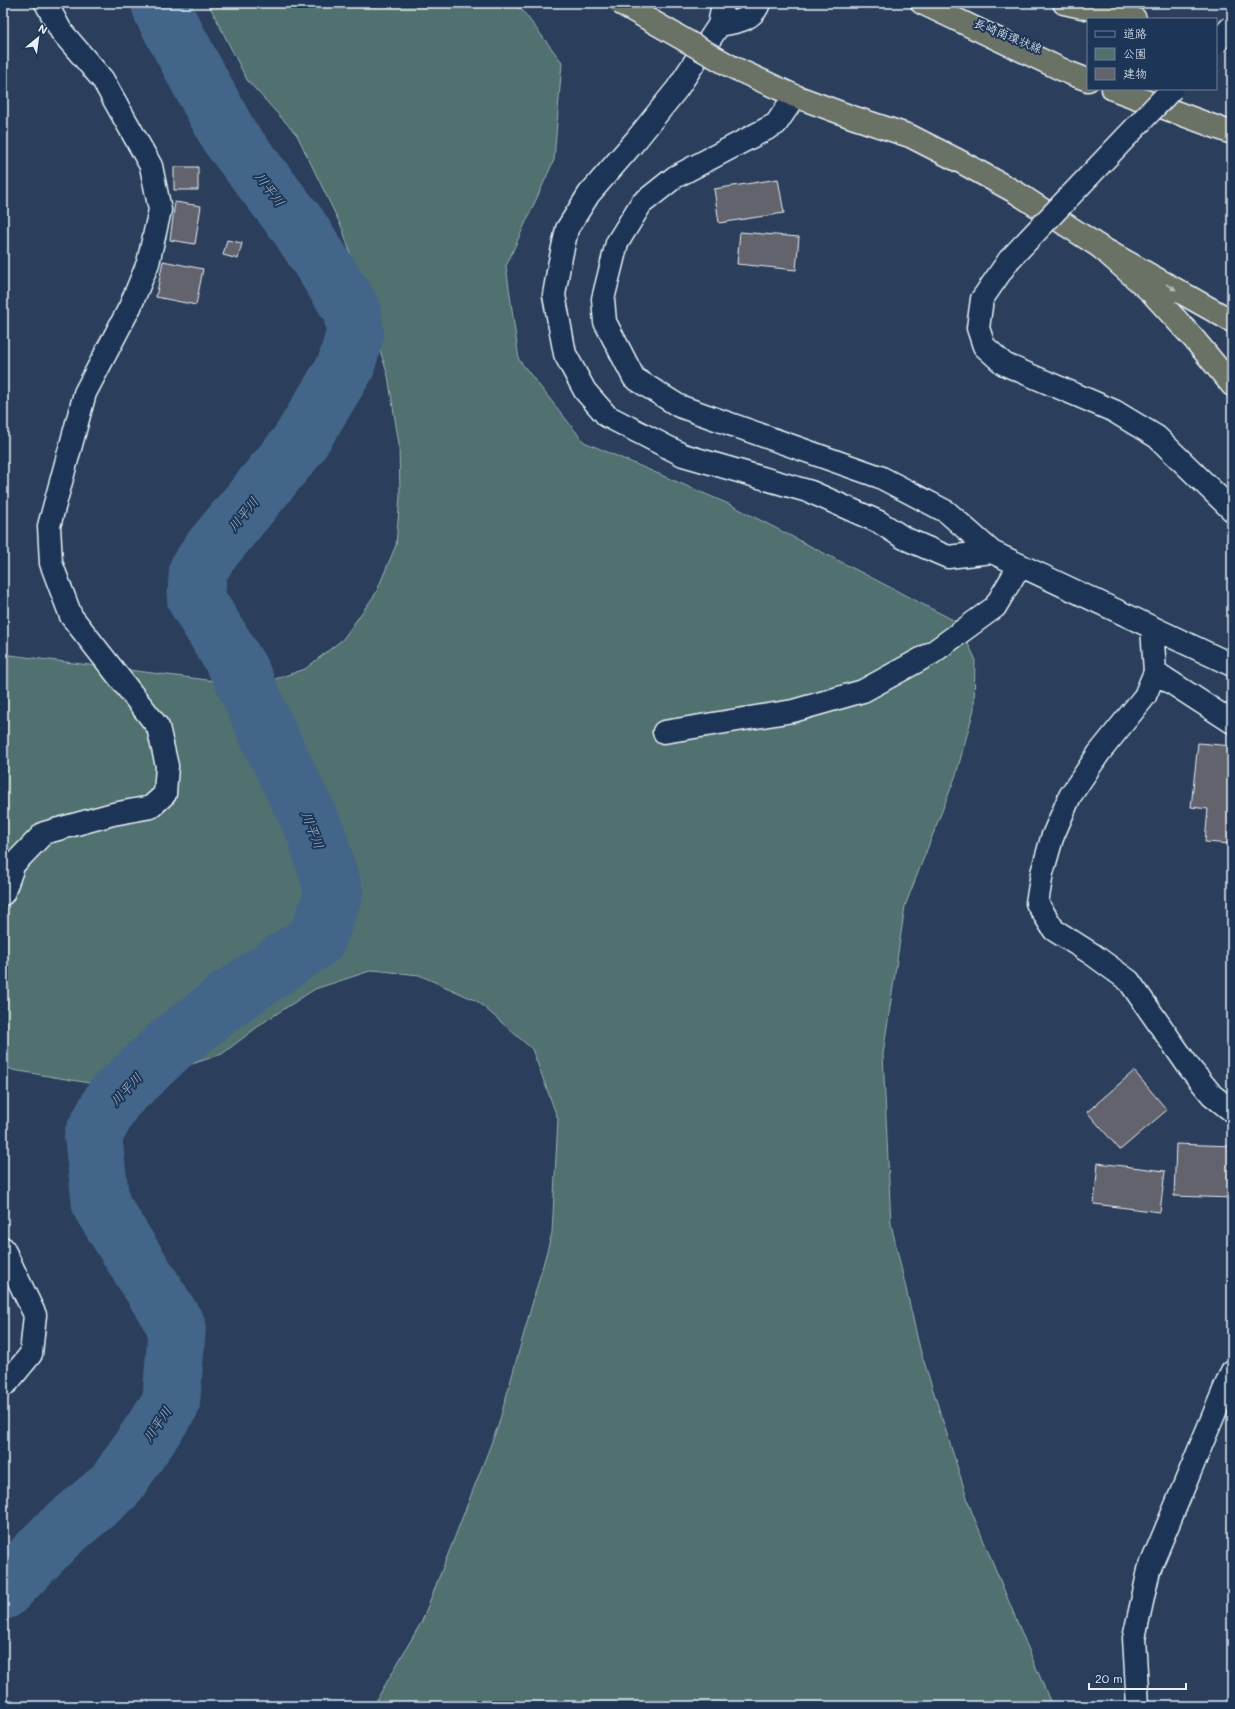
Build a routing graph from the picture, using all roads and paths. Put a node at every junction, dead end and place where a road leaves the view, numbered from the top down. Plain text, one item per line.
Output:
1 (46, 3) edge
2 (620, 3) edge
3 (723, 3) edge
4 (759, 3) edge
5 (922, 3) edge
6 (928, 3) edge
7 (1064, 3) edge
8 (1131, 18) edge
9 (719, 25) junction
10 (1232, 26) edge
11 (1217, 35) edge
12 (1232, 38) edge
13 (1217, 42) edge
14 (1087, 67) edge
15 (1087, 80) edge
16 (1116, 90) edge
17 (1150, 90) edge
18 (1171, 90) edge
19 (795, 96) junction
20 (1232, 120) edge
21 (1232, 133) edge
22 (1100, 247) junction
23 (1232, 321) edge
24 (1232, 385) edge
25 (1232, 510) edge
26 (992, 552) junction
27 (1020, 565) junction
28 (1152, 626) junction
29 (1231, 663) edge
30 (1155, 672) junction
31 (1232, 722) edge
32 (664, 732) dead end
33 (3, 894) edge
34 (1232, 1111) edge
35 (3, 1248) edge
36 (1232, 1372) edge
37 (3, 1386) edge
38 (1138, 1706) edge

1 - 33 street
2 - 19 highway, bridge
3 - 9 street
4 - 9 street
5 - 15 highway
6 - 14 highway, 長崎南環状線
7 - 8 highway
9 - 26 street
10 - 13 street, bridge
11 - 12 highway
16 - 21 highway
17 - 20 highway
18 - 25 street, bridge
19 - 22 highway
19 - 26 street
22 -> 23 highway
22 - 24 highway
26 - 27 street
27 - 28 street
27 - 32 street
28 - 29 street
28 - 30 street
30 - 31 street
30 - 34 street
35 - 37 street
36 - 38 street

